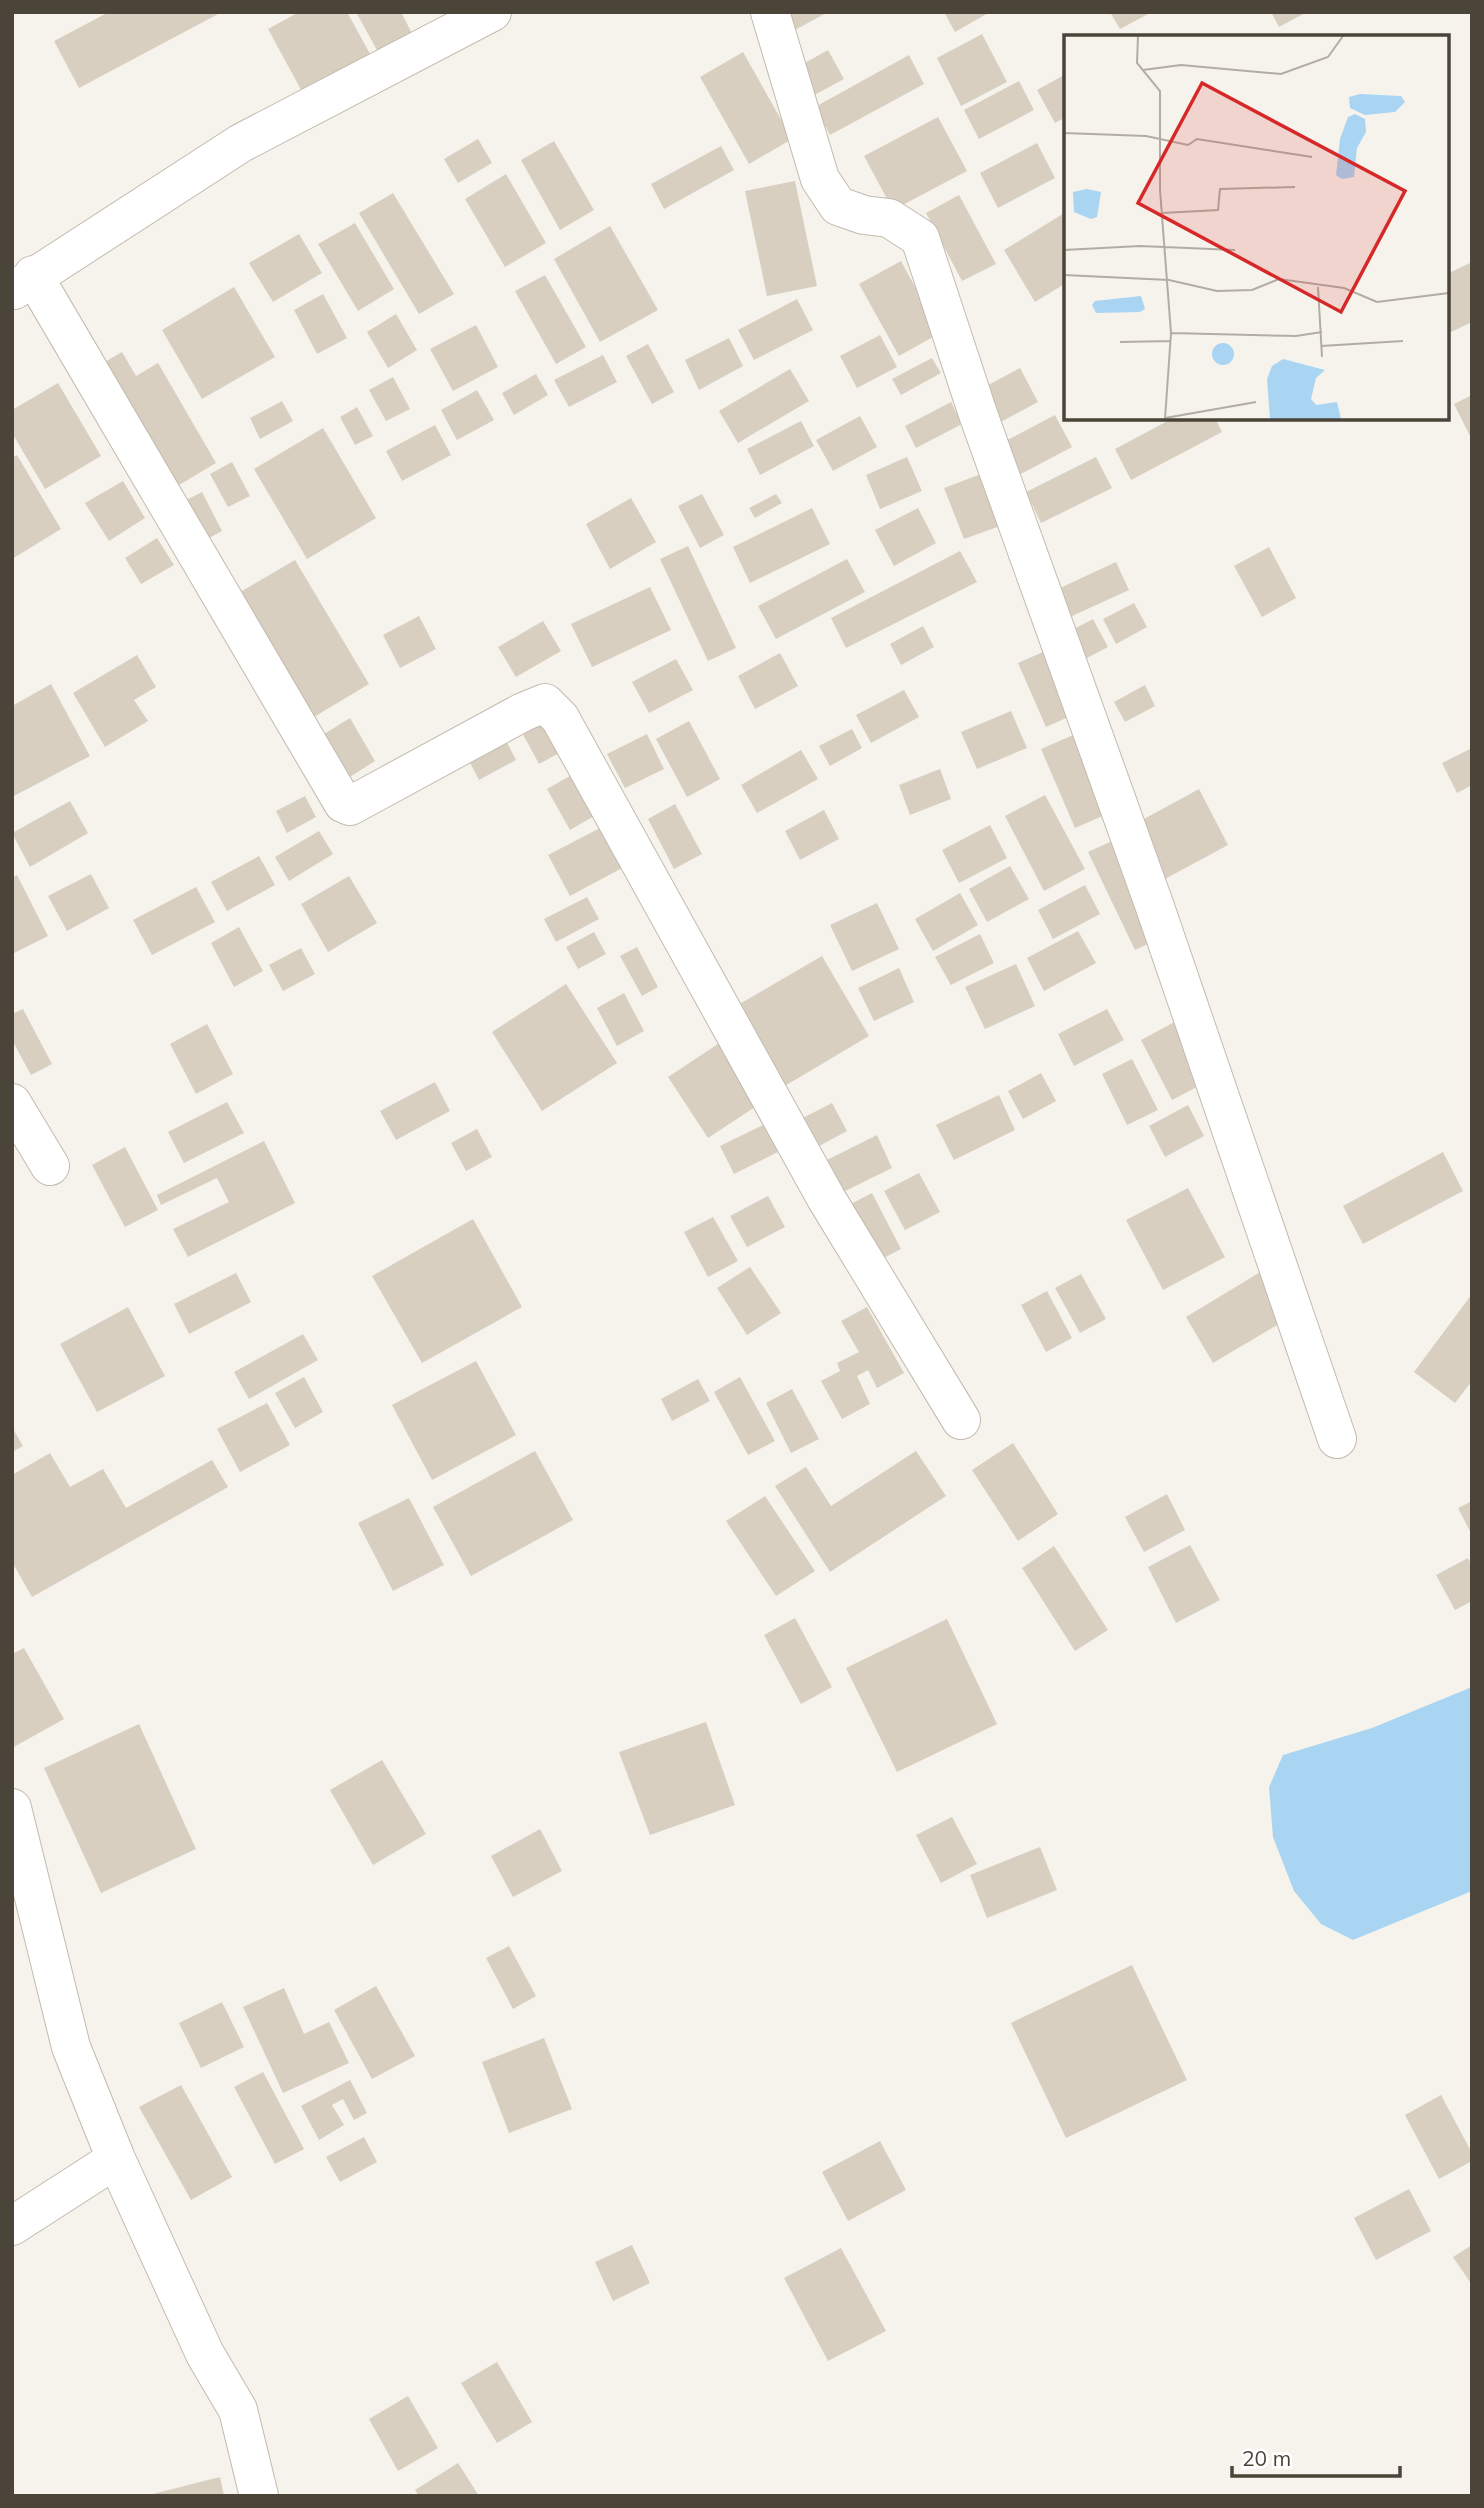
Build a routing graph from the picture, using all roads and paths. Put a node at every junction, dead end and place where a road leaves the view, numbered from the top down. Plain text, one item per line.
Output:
1 (492, 12) edge
2 (770, 12) edge
3 (23, 283) edge
4 (12, 1103) edge
5 (50, 1166) dead end
6 (961, 1420) dead end
7 (1337, 1440) dead end
8 (12, 1808) edge
9 (116, 2159) junction
10 (12, 2226) edge
11 (259, 2496) edge

1 - 3 street
2 - 7 street
3 - 6 street
4 - 5 street
8 - 9 street
9 - 10 street
9 - 11 street

